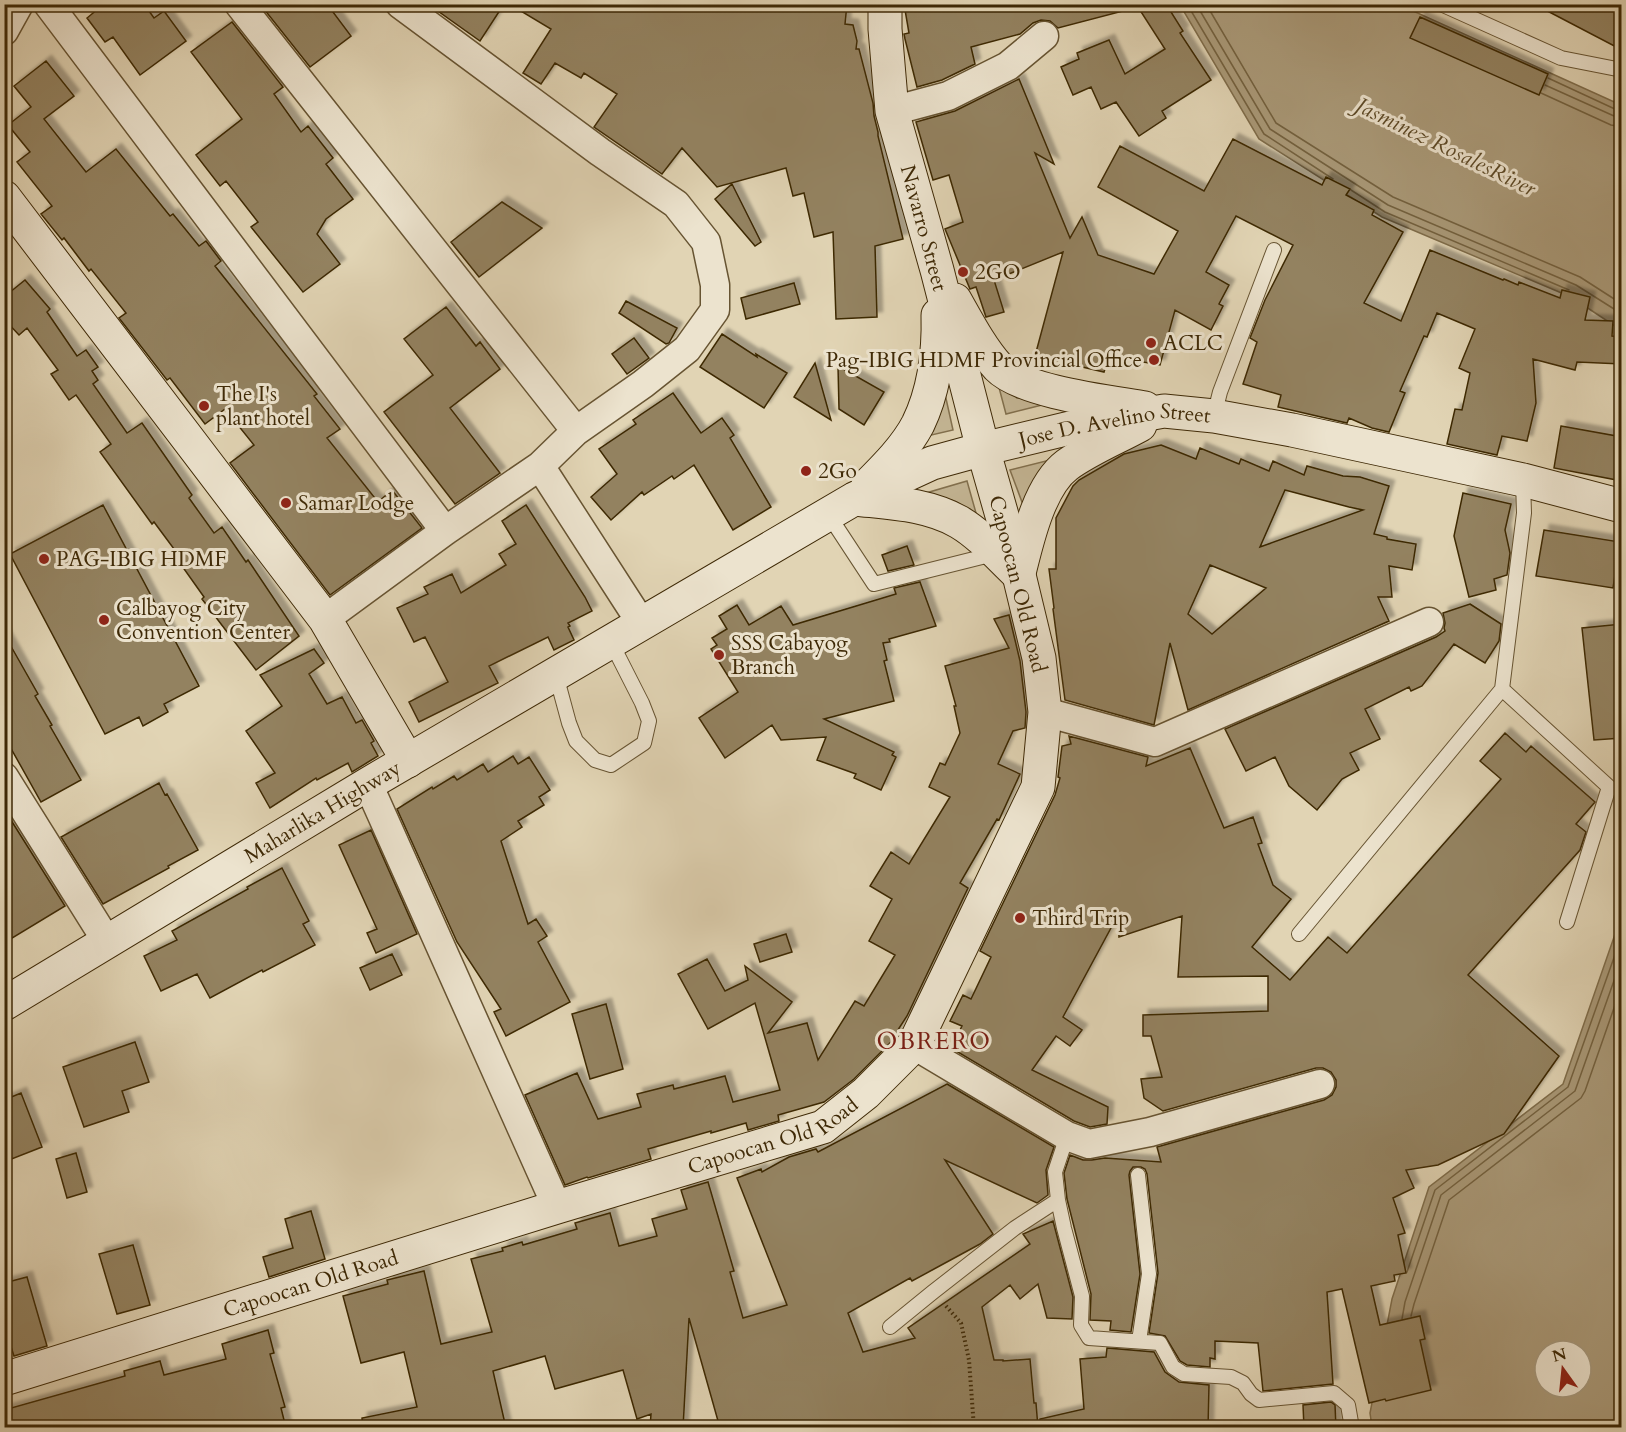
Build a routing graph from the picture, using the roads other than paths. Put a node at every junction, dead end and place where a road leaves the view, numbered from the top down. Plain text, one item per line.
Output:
1 (19, 4) edge
2 (48, 4) edge
3 (239, 4) edge
4 (400, 4) edge
5 (885, 4) edge
6 (1441, 4) edge
7 (4, 31) edge
8 (1044, 36) dead end
9 (1622, 70) edge
10 (892, 111) junction
11 (4, 197) edge
12 (1274, 250) dead end
13 (937, 270) junction
14 (1164, 411) junction
15 (1214, 416) junction
16 (576, 431) junction
17 (983, 448) junction
18 (540, 466) junction
19 (1522, 480) junction
20 (1615, 504) edge
21 (841, 507) junction
22 (446, 531) junction
23 (1008, 564) junction
24 (325, 619) junction
25 (1430, 622) dead end
26 (642, 624) junction
27 (611, 642) junction
28 (556, 675) junction
29 (1502, 689) junction
30 (1045, 712) junction
31 (408, 761) junction
32 (4, 777) edge
33 (368, 784) junction
34 (1567, 922) dead end
35 (1299, 933) dead end
36 (108, 943) junction
37 (4, 1004) edge
38 (914, 1045) junction
39 (1320, 1084) dead end
40 (1067, 1136) junction
41 (1138, 1175) dead end
42 (1059, 1200) junction
43 (557, 1207) junction
44 (890, 1327) dead end
45 (1139, 1341) junction
46 (4, 1379) edge
47 (1352, 1428) edge

1 - 7 street
2 - 22 street
3 - 16 street
4 - 16 street
5 - 10 street, Navarro Street
6 - 9 lane
8 - 10 street
10 - 13 street, Navarro Street
11 - 24 street
12 - 15 lane
13 - 14 street
13 - 17 street, Navarro Street
13 - 21 street
14 - 15 street, Jose D. Avelino Street
14 - 17 street, Jose D. Avelino Street
14 - 23 street
15 - 19 street, Jose D. Avelino Street
16 - 18 street
17 - 21 street, Jose D. Avelino Street
17 - 23 street, Capoocan Old Road
18 - 22 street
18 - 26 street
19 - 20 street, Jose D. Avelino Street
19 - 29 lane
21 - 23 street
21 - 23 lane
21 - 26 street, Jose D. Avelino Street
22 - 24 street
23 - 30 street, Capoocan Old Road
24 - 31 street
25 - 30 street
26 - 27 street, Maharlika Highway
27 - 28 street, Maharlika Highway
27 - 28 lane
28 - 31 street, Maharlika Highway
29 - 34 lane
29 - 35 lane
30 - 38 street, Capoocan Old Road
31 - 33 street, Maharlika Highway
32 - 36 street
33 - 36 street, Maharlika Highway
33 - 43 street
36 - 37 street, Maharlika Highway
38 - 40 street
38 - 43 street, Capoocan Old Road
39 - 40 street
40 - 42 lane
41 - 45 lane
42 - 44 lane
42 - 45 lane
43 - 46 street, Capoocan Old Road
45 - 47 lane

